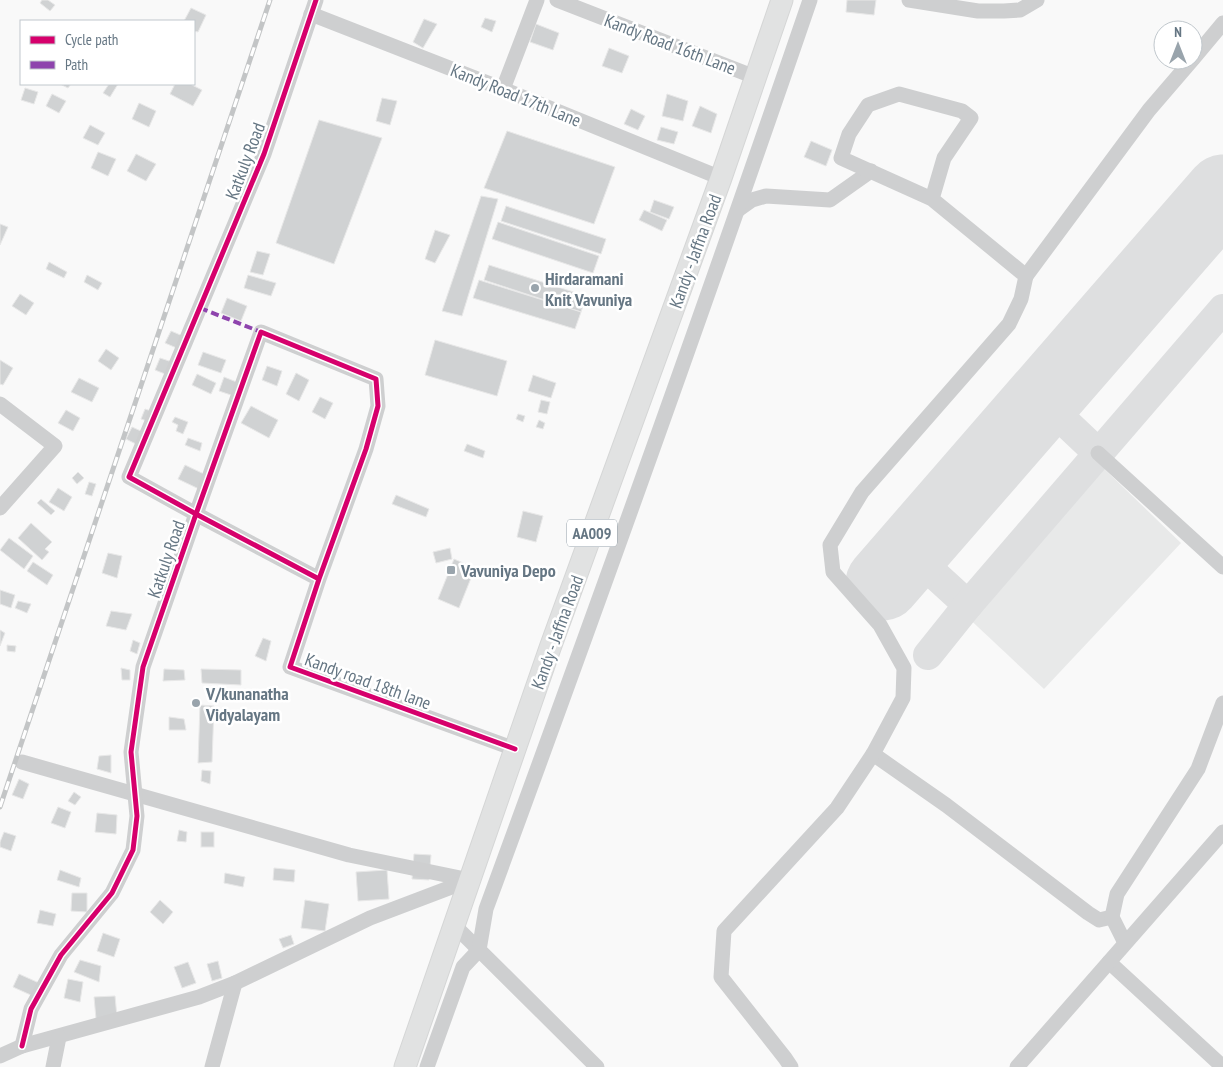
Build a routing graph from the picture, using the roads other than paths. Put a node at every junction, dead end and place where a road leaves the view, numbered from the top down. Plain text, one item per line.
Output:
1 (537, 0) edge
2 (556, 0) edge
3 (782, 0) edge
4 (810, 0) edge
5 (909, 0) edge
6 (1037, 0) edge
7 (313, 7) edge
8 (1223, 23) edge
9 (1203, 46) edge
10 (1183, 70) edge
11 (755, 77) junction
12 (503, 89) junction
13 (754, 163) junction
14 (871, 171) junction
15 (721, 178) junction
16 (766, 196) junction
17 (932, 199) junction
18 (738, 210) junction
19 (1026, 276) junction
20 (0, 404) edge
21 (1098, 454) dead end
22 (0, 508) edge
23 (196, 514) junction
24 (1223, 567) edge
25 (319, 579) junction
26 (1223, 702) edge
27 (515, 749) junction
28 (873, 754) junction
29 (22, 762) dead end
30 (135, 796) junction
31 (1223, 832) edge
32 (470, 880) junction
33 (1112, 917) junction
34 (454, 925) junction
35 (1125, 943) junction
36 (479, 950) junction
37 (1109, 962) junction
38 (235, 983) junction
39 (59, 1037) junction
40 (22, 1046) junction
41 (0, 1056) edge
42 (53, 1067) edge
43 (212, 1067) edge
44 (405, 1067) edge
45 (427, 1067) edge
46 (597, 1067) edge
47 (791, 1067) edge
48 (1017, 1067) edge
49 (1223, 1067) edge

1 - 12 street
2 - 11 street, Kandy Road 16th Lane
3 - 11 highway, Kandy - Jaffna Road / AA009
4 - 13 street
5 - 6 street
7 - 12 street, Kandy Road 17th Lane
7 - 23 street, Katkuly Road
8 - 9 street
10 - 19 street
11 - 15 highway, Kandy - Jaffna Road / AA009
12 - 15 street, Kandy Road 17th Lane
13 - 16 street
13 - 18 street
14 - 16 street
14 - 17 street
14 - 17 street
15 - 27 highway, Kandy - Jaffna Road / AA009
16 - 18 street
17 - 19 street
18 - 36 street
19 - 28 street
20 - 22 street
21 - 24 street
23 - 25 street
23 - 25 street
23 - 30 street, Katkuly Road
25 - 27 street, Kandy road 18th lane
26 - 33 street
27 - 32 highway, Kandy - Jaffna Road / AA009
28 - 33 street
28 - 47 street
29 - 30 street
30 - 32 street
30 - 40 street, Katkuly Road
31 - 35 street
32 - 34 highway, Kandy - Jaffna Road / AA009
32 - 38 street
33 - 35 street
34 - 36 street
34 - 44 highway, Kandy - Jaffna Road / AA009
35 - 37 street
36 - 45 street
36 - 46 street
37 - 48 street
37 - 49 street
38 - 39 street
38 - 43 street
39 - 40 street
39 - 42 street
40 - 41 street

